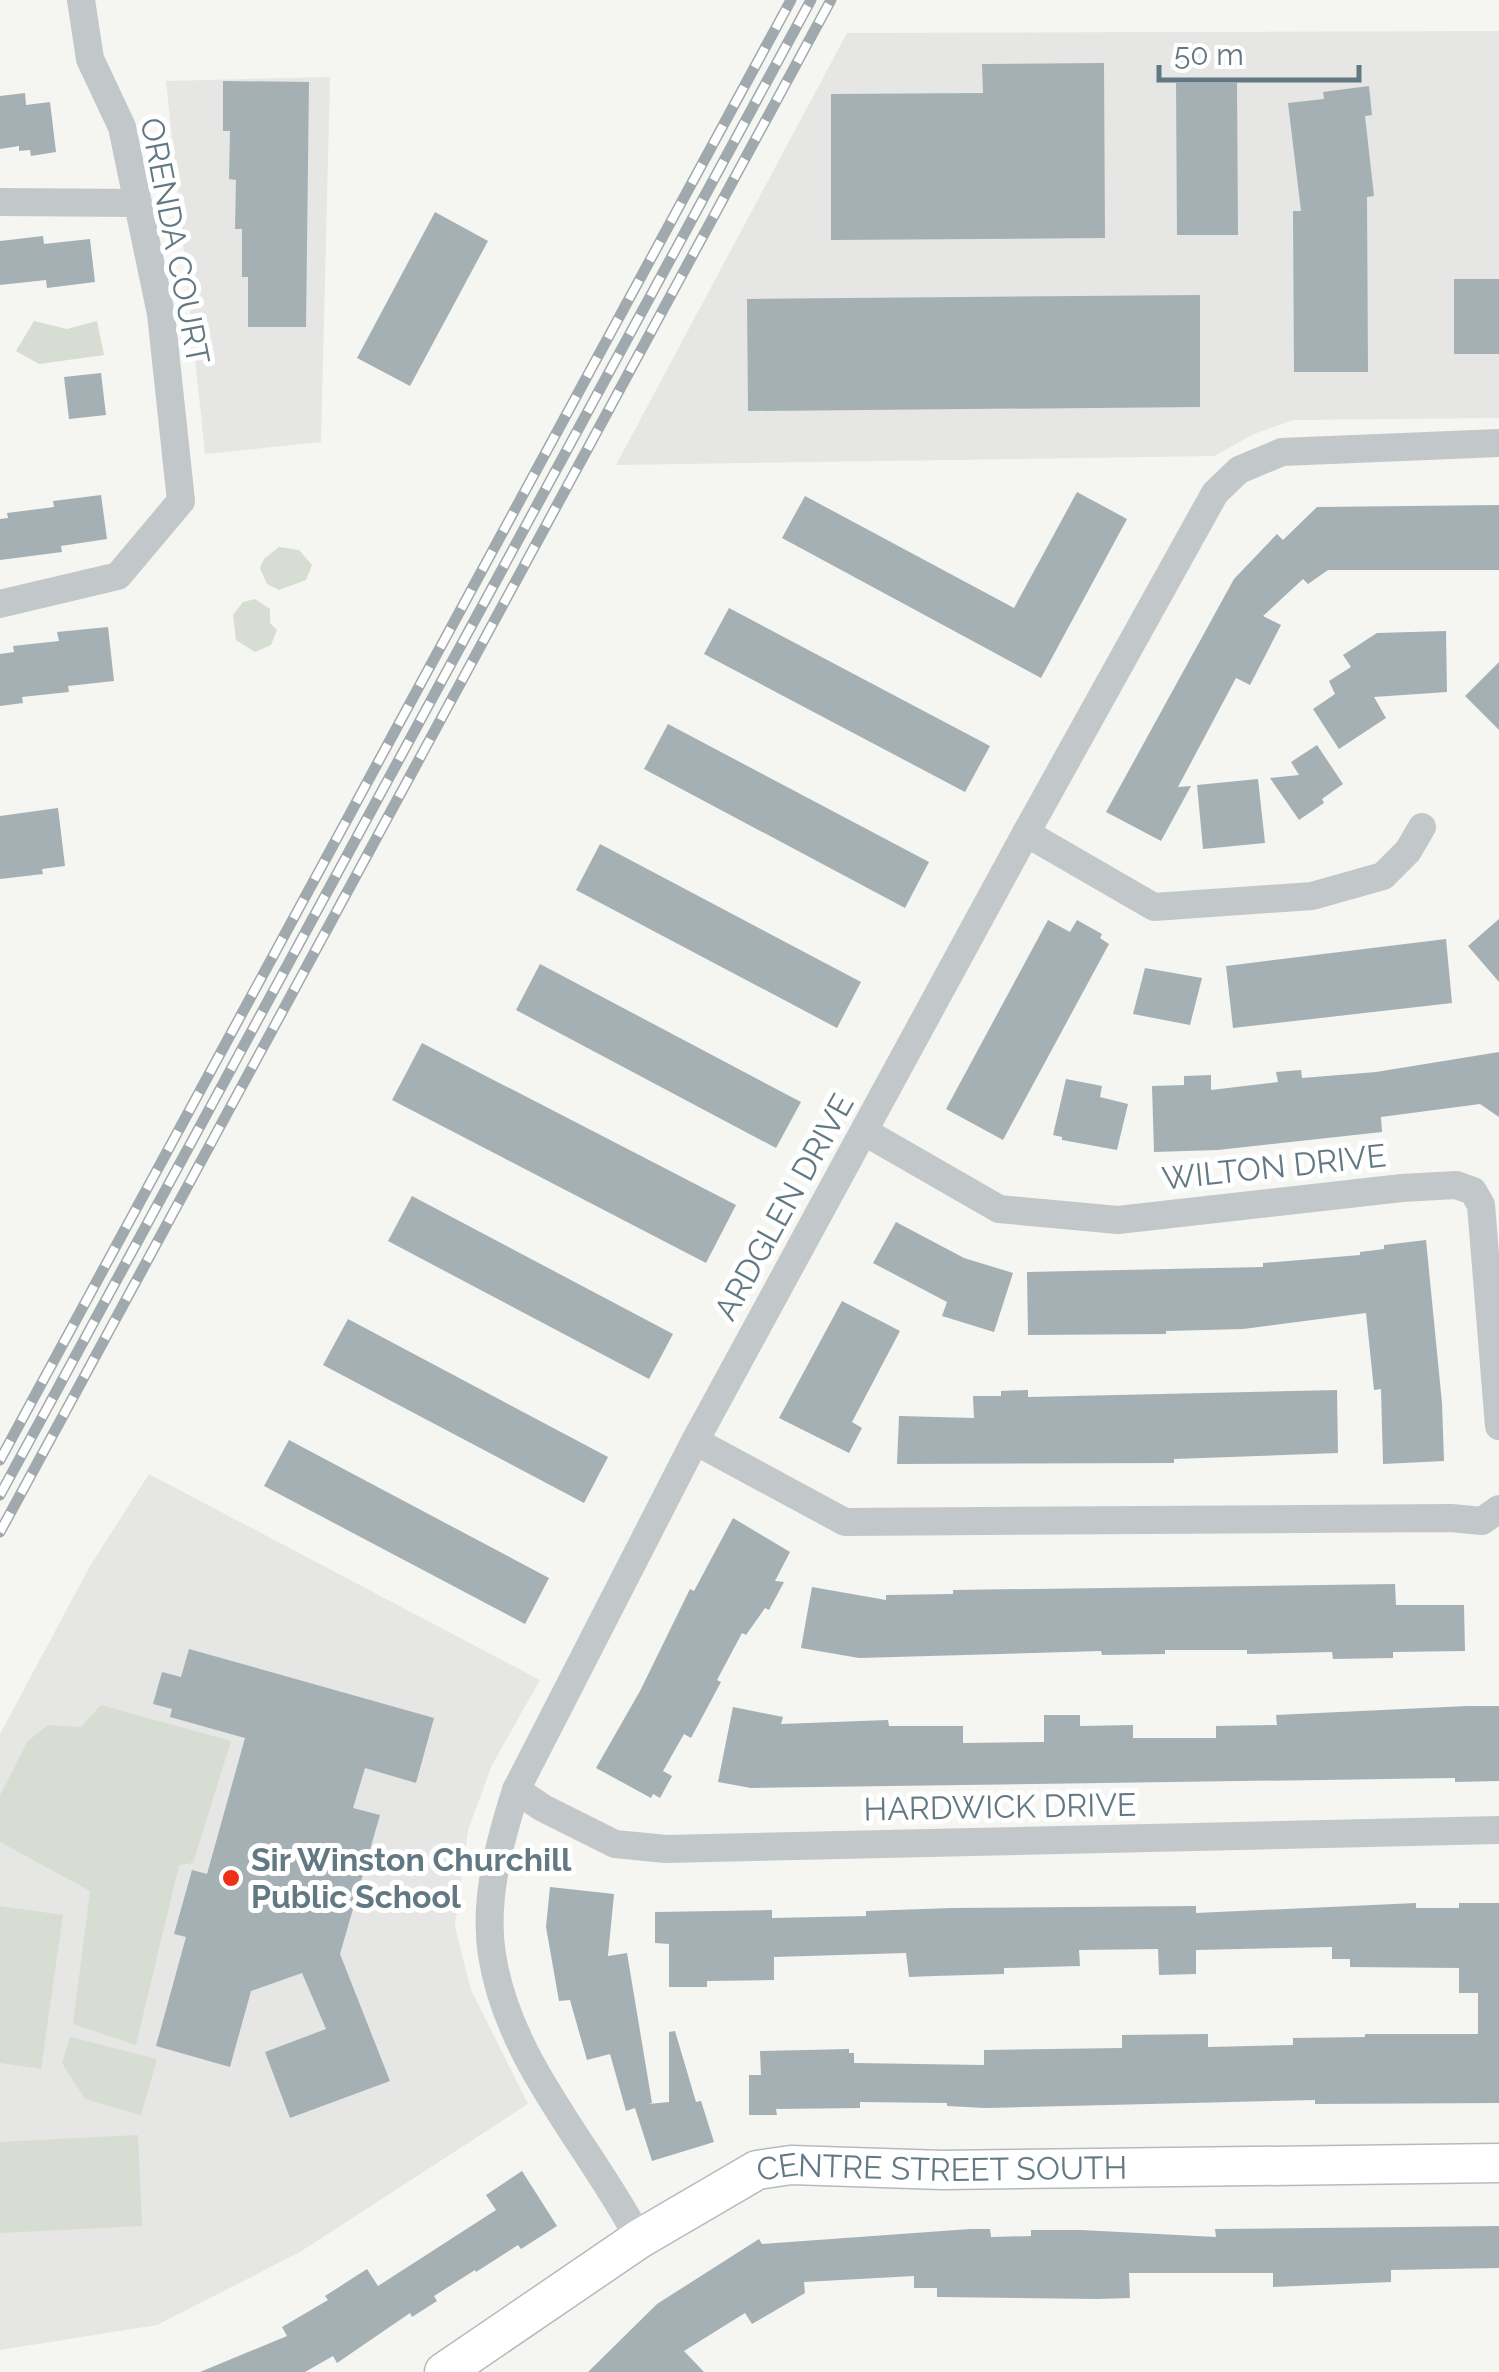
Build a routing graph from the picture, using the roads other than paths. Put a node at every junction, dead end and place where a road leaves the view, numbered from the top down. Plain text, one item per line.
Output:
1 (81, 0) edge
2 (0, 202) edge
3 (138, 203) junction
4 (1499, 443) edge
5 (0, 604) edge
6 (1422, 827) dead end
7 (1026, 833) junction
8 (864, 1132) junction
9 (1499, 1426) edge
10 (695, 1441) junction
11 (1499, 1509) edge
12 (516, 1790) junction
13 (1499, 1830) edge
14 (1499, 2163) edge
15 (638, 2239) junction
16 (465, 2367) edge

1 - 3 street, ORENDA COURT
2 - 3 street
3 - 5 street, ORENDA COURT
4 - 7 street, ARDGLEN DRIVE
6 - 7 street
7 - 8 street, ARDGLEN DRIVE
8 - 9 street, WILTON DRIVE
8 - 10 street, ARDGLEN DRIVE
10 - 11 street
10 - 12 street, ARDGLEN DRIVE
12 - 13 street, HARDWICK DRIVE
12 - 15 street, ARDGLEN DRIVE
14 - 15 street, CENTRE STREET SOUTH
15 - 16 street, CENTRE STREET SOUTH

